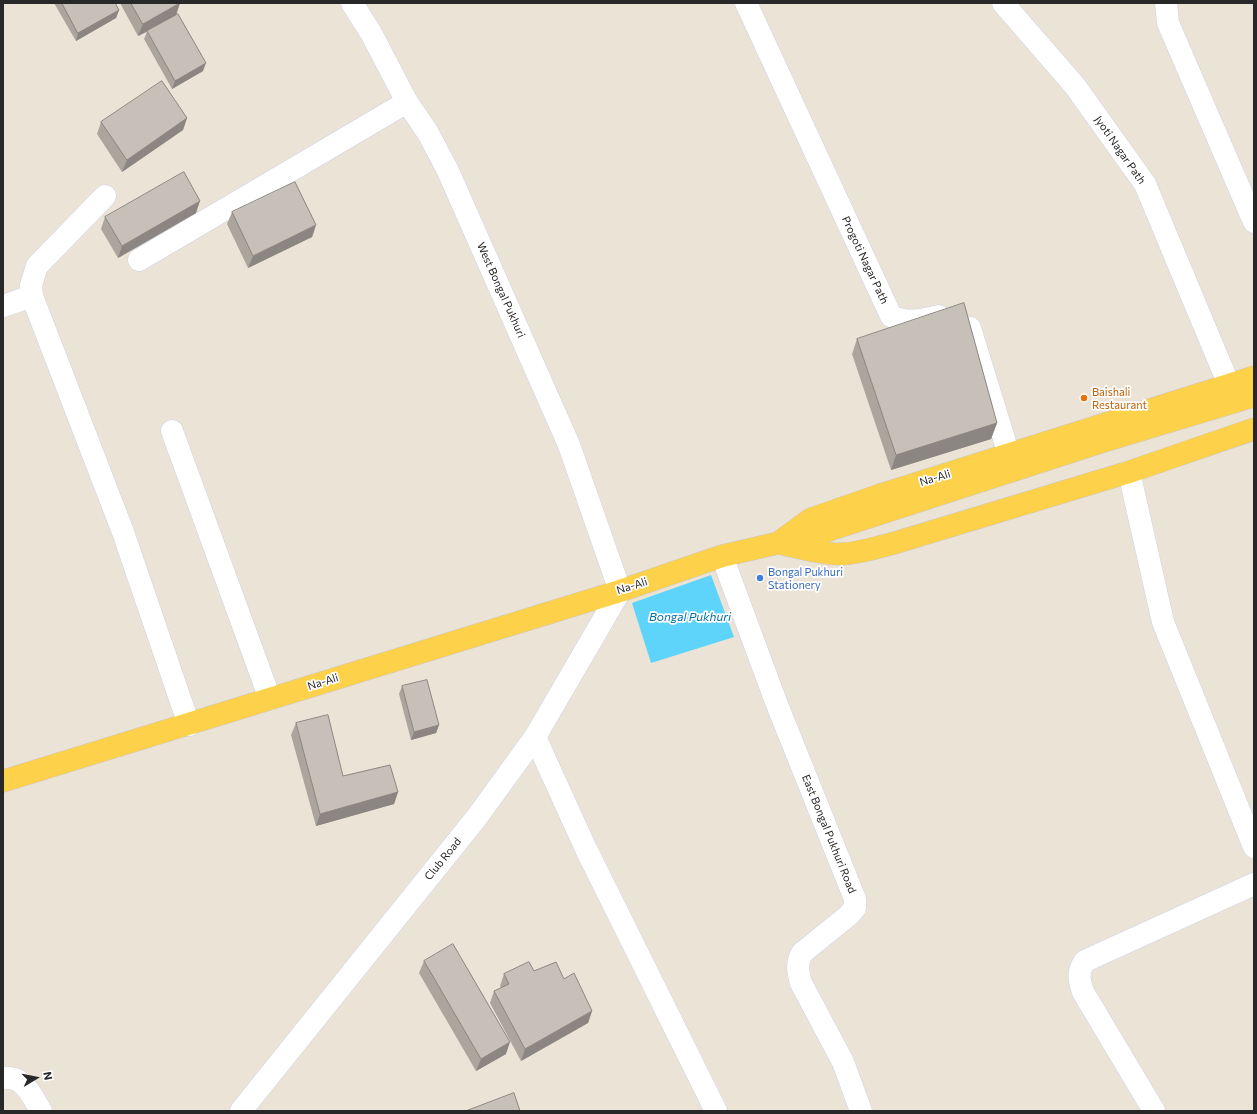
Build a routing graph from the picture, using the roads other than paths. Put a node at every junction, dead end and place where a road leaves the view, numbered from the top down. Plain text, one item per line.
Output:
1 (352, 3) edge
2 (746, 3) edge
3 (1003, 3) edge
4 (1166, 3) edge
5 (407, 102) junction
6 (105, 196) dead end
7 (1254, 222) edge
8 (139, 260) dead end
9 (32, 296) junction
10 (3, 306) edge
11 (1254, 377) edge
12 (1229, 386) junction
13 (1254, 396) edge
14 (1254, 429) edge
15 (172, 431) dead end
16 (1009, 455) junction
17 (1129, 472) junction
18 (778, 543) junction
19 (722, 556) junction
20 (620, 591) junction
21 (270, 699) junction
22 (189, 725) junction
23 (535, 737) junction
24 (3, 781) edge
25 (1254, 847) edge
26 (1254, 884) edge
27 (3, 1078) edge
28 (41, 1111) edge
29 (241, 1111) edge
30 (716, 1111) edge
31 (862, 1111) edge
32 (1154, 1111) edge

1 - 5 street, West Bongal Pukhuri
2 - 16 street, Progoti Nagar Path
3 - 12 street, Jyoti Nagar Path
4 - 7 street
5 - 8 street
5 - 20 street, West Bongal Pukhuri
6 - 9 street
9 - 10 street
9 - 22 street
11 - 12 main road, Na-Ali
12 - 16 main road, Na-Ali
13 - 18 main road
14 - 17 main road
15 - 21 street
16 - 18 main road, Na-Ali
17 - 18 main road
17 - 25 street
18 - 19 main road, Na-Ali
19 - 20 main road, Na-Ali
19 - 31 street, East Bongal Pukhuri Road
20 - 21 main road, Na-Ali
20 - 23 street, Club Road
21 - 22 main road, Na-Ali
22 - 24 main road, Na-Ali
23 - 29 street, Club Road
23 - 30 street
26 - 32 street
27 - 28 street

